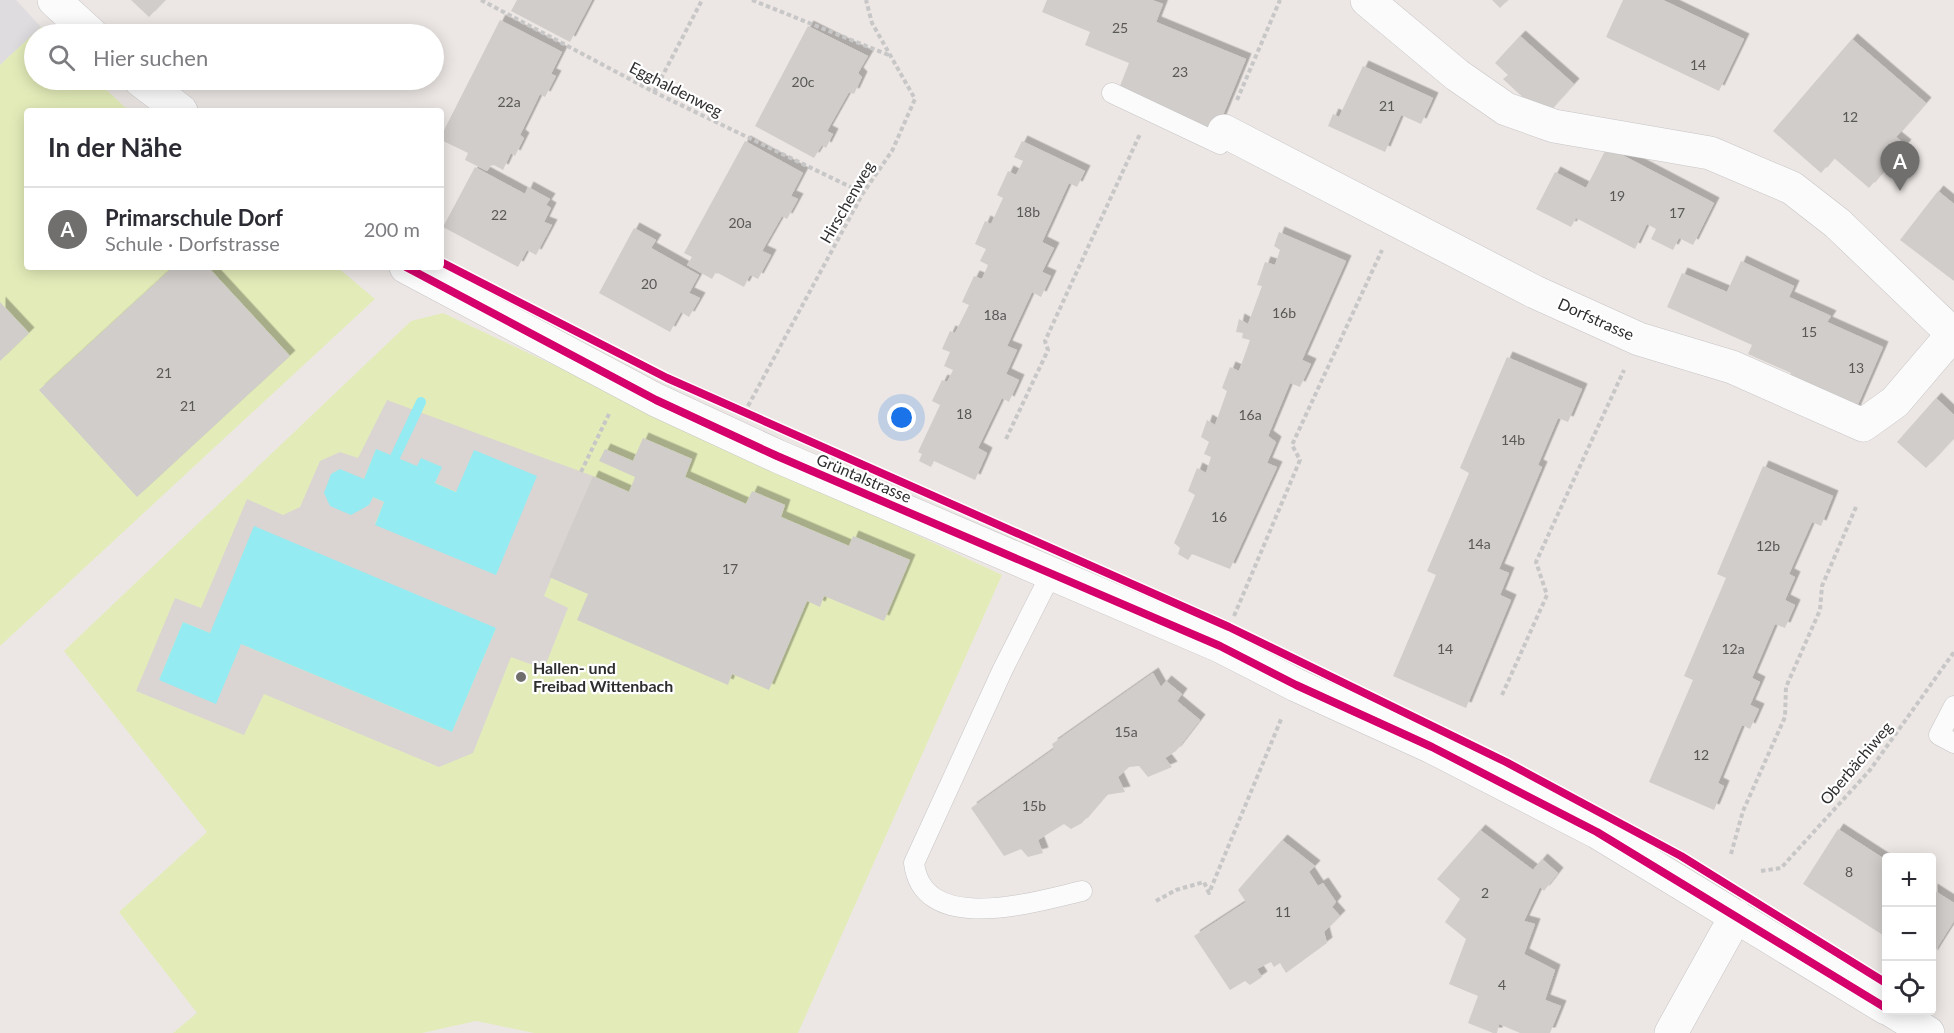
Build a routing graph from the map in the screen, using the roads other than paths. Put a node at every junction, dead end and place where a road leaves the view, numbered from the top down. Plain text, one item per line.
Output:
1 (54, 0) edge
2 (1367, 0) edge
3 (80, 24) edge
4 (154, 90) edge
5 (1112, 93) dead end
6 (178, 108) edge
7 (1224, 131) joint
8 (412, 270) edge
9 (1954, 334) edge
10 (1051, 574) junction
11 (1954, 706) edge
12 (1954, 743) edge
13 (1082, 891) dead end
14 (1736, 916) junction
15 (1882, 1005) edge
16 (1898, 1015) edge
17 (1671, 1033) edge
18 (1928, 1033) edge

1 - 3 street
2 - 9 street, Dorfstrasse
4 - 6 street
5 - 7 lane
7 - 9 street, Dorfstrasse
8 - 10 street, Grüntalstrasse
10 - 13 lane
10 - 14 street, Grüntalstrasse
11 - 12 lane
14 - 15 street, Grüntalstrasse
14 - 17 street
16 - 18 street

